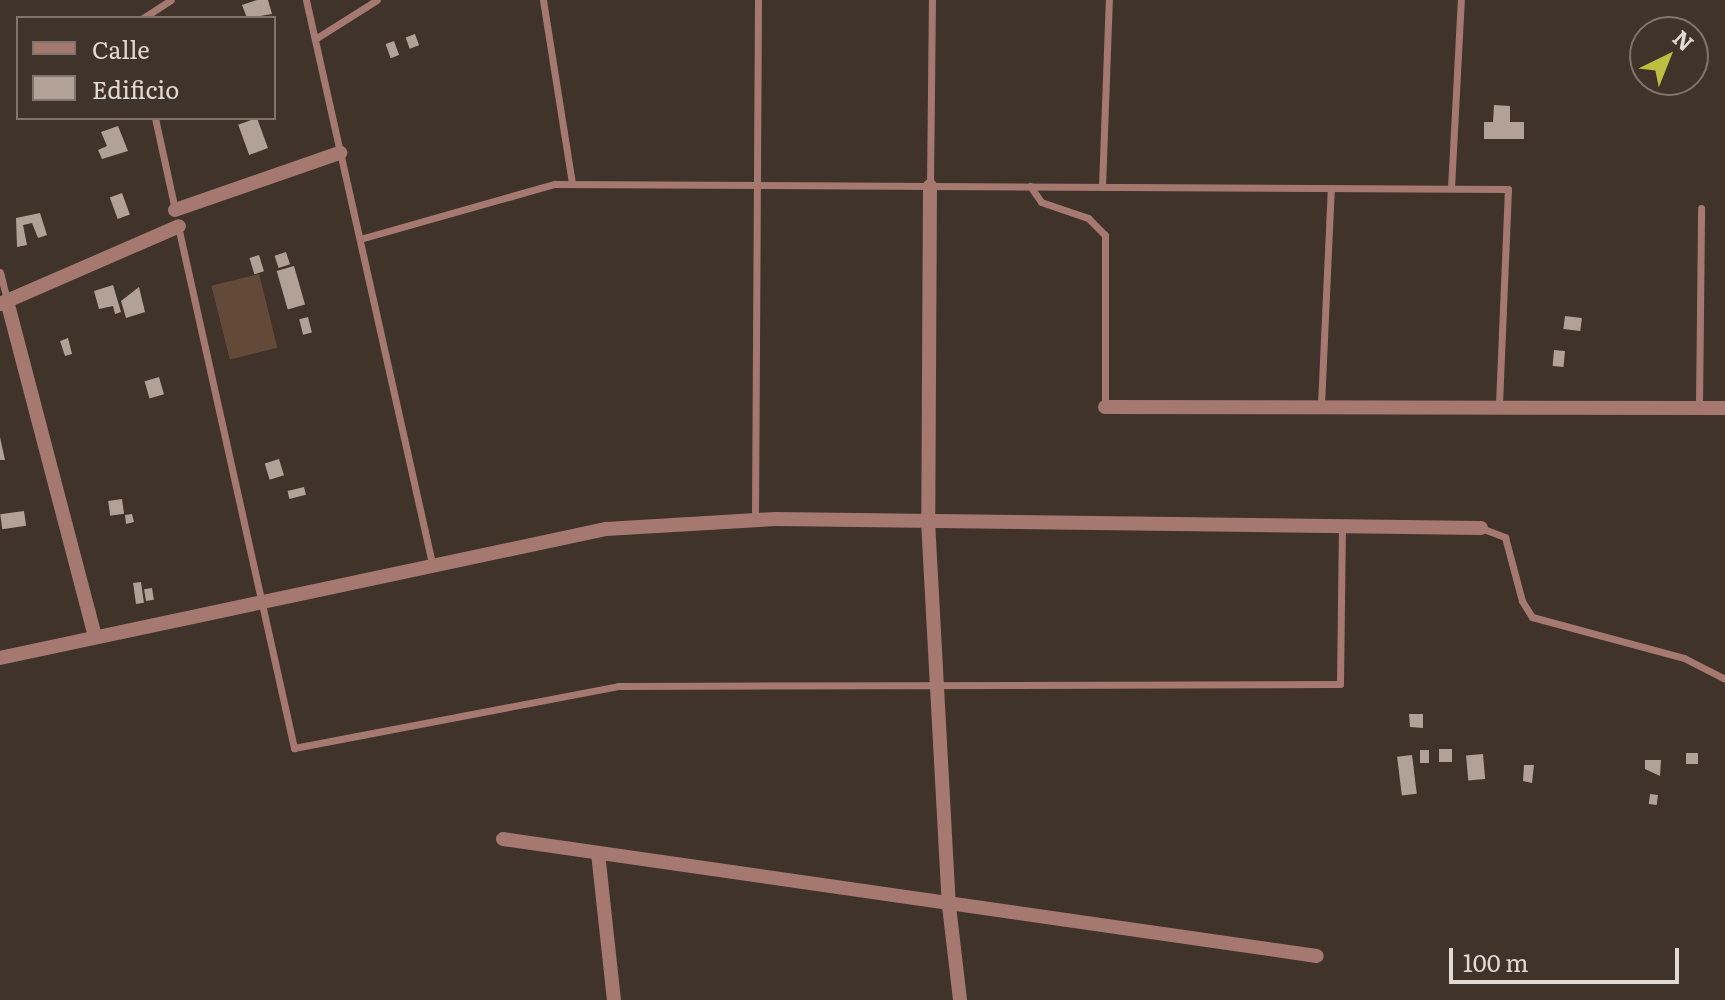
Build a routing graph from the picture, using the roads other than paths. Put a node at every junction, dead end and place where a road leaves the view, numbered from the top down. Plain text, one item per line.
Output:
1 (171, 0) edge
2 (306, 0) edge
3 (377, 0) edge
4 (543, 0) edge
5 (758, 0) edge
6 (932, 0) edge
7 (1109, 0) edge
8 (1461, 0) edge
9 (146, 16) edge
10 (315, 39) junction
11 (155, 120) edge
12 (340, 153) junction
13 (572, 184) junction
14 (757, 185) junction
15 (930, 186) junction
16 (1030, 186) junction
17 (1102, 187) junction
18 (1331, 188) junction
19 (1451, 188) junction
20 (1701, 208) dead end
21 (175, 210) junction
22 (179, 226) junction
23 (360, 239) junction
24 (0, 272) edge
25 (3, 303) edge
26 (1321, 405) junction
27 (1499, 405) junction
28 (1105, 407) joint
29 (1699, 408) junction
30 (1725, 408) edge
31 (755, 519) junction
32 (928, 521) junction
33 (1342, 526) junction
34 (1481, 528) joint
35 (432, 563) junction
36 (261, 602) junction
37 (95, 637) junction
38 (0, 658) edge
39 (1725, 679) edge
40 (934, 685) junction
41 (503, 839) dead end
42 (598, 853) junction
43 (949, 906) junction
44 (1317, 956) dead end
45 (614, 1000) edge
46 (960, 1000) edge

1 - 9 lane
2 - 10 lane
3 - 10 lane
4 - 13 lane
5 - 14 lane
6 - 15 lane
7 - 17 lane
8 - 19 lane
10 - 12 lane
11 - 21 lane
12 - 21 street
12 - 23 lane
13 - 14 lane
13 - 23 lane
14 - 15 lane
14 - 31 lane
15 - 16 lane
15 - 32 street
16 - 17 lane
16 - 28 lane
17 - 18 lane
18 - 19 lane
18 - 26 lane
19 - 27 lane
20 - 29 lane
21 - 22 lane
22 - 25 street
22 - 36 lane
23 - 35 lane
24 - 25 lane
25 - 37 street
26 - 27 street
26 - 28 street
27 - 29 street
29 - 30 street
31 - 32 street
31 - 35 street
32 - 33 street
32 - 40 street
33 - 34 street
33 - 40 lane
34 - 39 lane
35 - 36 street
36 - 37 street
36 - 40 lane
37 - 38 street
40 - 43 street
41 - 42 street
42 - 43 street
42 - 45 street
43 - 44 street
43 - 46 street

